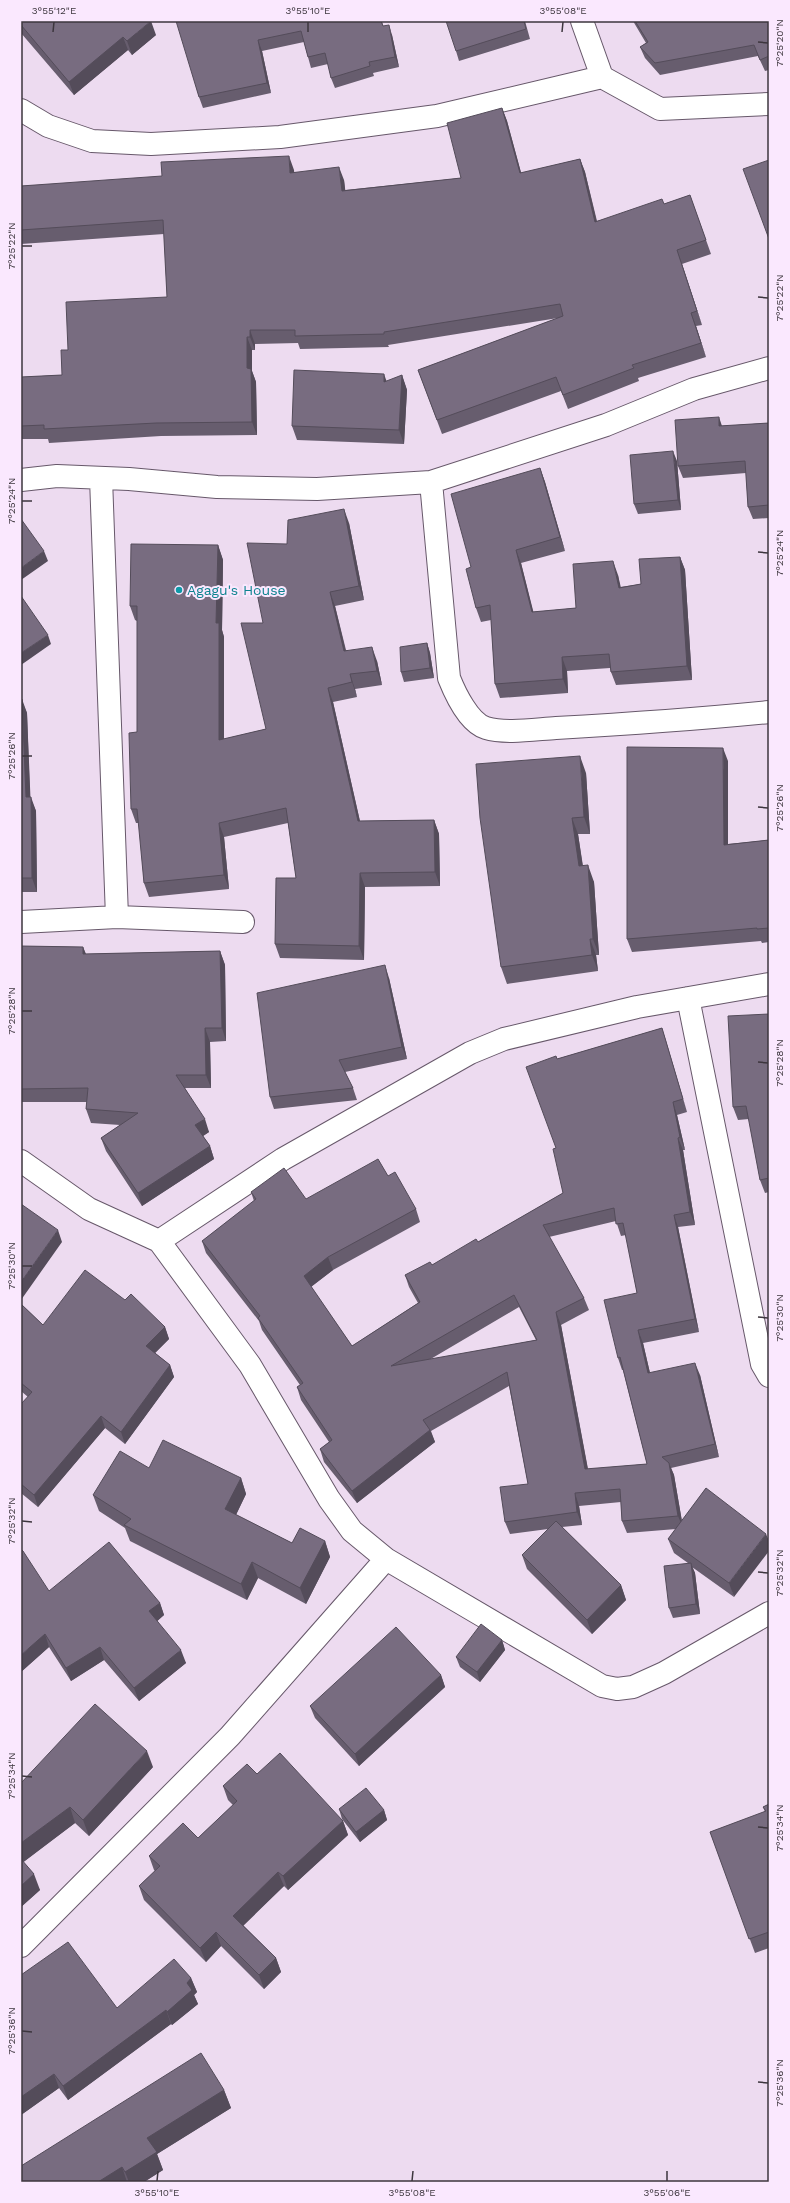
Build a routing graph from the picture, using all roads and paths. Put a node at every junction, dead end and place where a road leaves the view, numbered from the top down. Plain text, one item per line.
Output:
1 (582, 21) edge
2 (602, 78) junction
3 (769, 104) edge
4 (21, 110) edge
5 (769, 368) edge
6 (101, 478) junction
7 (21, 480) edge
8 (431, 482) junction
9 (769, 712) edge
10 (117, 917) junction
11 (21, 922) edge
12 (243, 922) dead end
13 (769, 984) edge
14 (688, 998) junction
15 (21, 1161) edge
16 (159, 1240) junction
17 (769, 1376) edge
18 (386, 1559) junction
19 (769, 1613) edge
20 (21, 1946) edge

1 - 2 street
2 - 3 street
2 - 4 street
5 - 8 street
6 - 7 street
6 - 8 street
6 - 10 street
8 - 9 street
10 - 11 street
10 - 12 street
13 - 14 street
14 - 16 street
14 - 17 street
15 - 16 street
16 - 18 street
18 - 19 street
18 - 20 street

